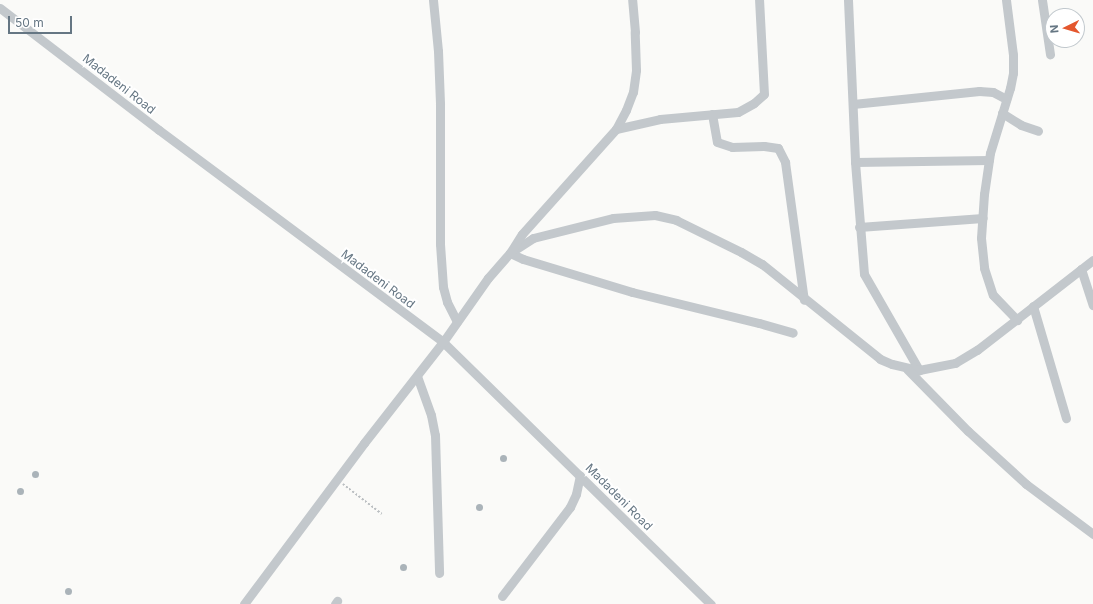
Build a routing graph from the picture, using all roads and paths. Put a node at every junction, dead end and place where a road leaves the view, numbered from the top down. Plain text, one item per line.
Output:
1 (433, 0) edge
2 (632, 0) edge
3 (758, 0) edge
4 (848, 0) edge
5 (1006, 0) edge
6 (1042, 0) edge
7 (0, 8) edge
8 (1050, 54) dead end
9 (1006, 99) junction
10 (853, 104) junction
11 (1002, 113) junction
12 (712, 114) junction
13 (616, 130) junction
14 (1038, 131) dead end
15 (989, 160) junction
16 (855, 162) junction
17 (982, 218) junction
18 (859, 227) junction
19 (510, 253) junction
20 (1093, 260) edge
21 (1081, 269) junction
22 (804, 300) junction
23 (1093, 305) edge
24 (1033, 306) junction
25 (1017, 320) junction
26 (457, 322) junction
27 (793, 333) dead end
28 (443, 342) junction
29 (907, 369) junction
30 (919, 370) junction
31 (417, 376) junction
32 (1066, 418) dead end
33 (580, 475) junction
34 (337, 479) junction
35 (382, 514) dead end
36 (1093, 534) edge
37 (439, 573) dead end
38 (502, 596) dead end
39 (244, 604) edge
40 (711, 604) edge

1 - 26 street
2 - 13 street
3 - 12 street
4 - 10 street
5 - 9 street
6 - 8 street
7 - 28 street, Madadeni Road
9 - 10 street
9 - 11 street
10 - 16 street
11 - 14 street
11 - 15 street
12 - 13 street
12 - 22 street
13 - 19 street
15 - 16 street
15 - 17 street
16 - 18 street
17 - 18 street
17 - 25 street
18 - 30 street
19 - 22 street
19 - 26 street
19 - 27 street
20 - 21 street
21 - 23 street
21 - 24 street
22 - 29 street
24 - 25 street
24 - 32 street
25 - 30 street
26 - 28 street
28 - 31 street
28 - 33 street, Madadeni Road
29 - 30 street
29 - 36 street
31 - 34 street
31 - 37 street
33 - 38 street
33 - 40 street, Madadeni Road
34 - 35 path
34 - 39 street

